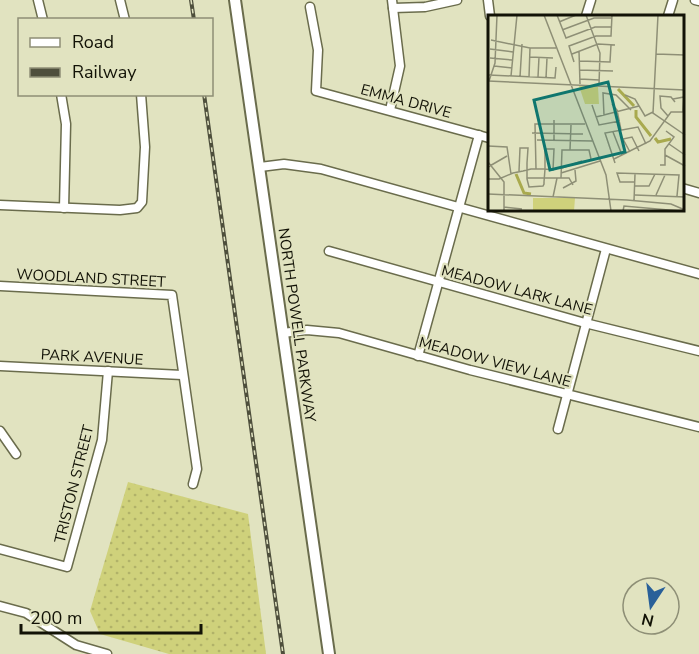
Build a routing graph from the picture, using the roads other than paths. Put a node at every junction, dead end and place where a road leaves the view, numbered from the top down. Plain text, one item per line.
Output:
1 (38, 0) edge
2 (120, 0) edge
3 (235, 0) edge
4 (457, 0) edge
5 (488, 0) edge
6 (591, 0) edge
7 (673, 0) edge
8 (393, 4) edge
9 (310, 7) dead end
10 (490, 15) edge
11 (586, 15) edge
12 (668, 15) edge
13 (42, 18) edge
14 (124, 18) edge
15 (61, 96) edge
16 (141, 96) edge
17 (390, 110) junction
18 (479, 135) junction
19 (488, 138) edge
20 (260, 167) junction
21 (684, 189) edge
22 (699, 193) edge
23 (0, 205) edge
24 (64, 208) junction
25 (458, 208) junction
26 (606, 249) junction
27 (329, 252) dead end
28 (699, 274) edge
29 (438, 282) junction
30 (0, 286) edge
31 (585, 323) junction
32 (283, 333) junction
33 (699, 351) edge
34 (418, 356) junction
35 (0, 366) edge
36 (108, 371) junction
37 (183, 375) junction
38 (567, 394) junction
39 (699, 427) edge
40 (558, 429) dead end
41 (0, 431) edge
42 (16, 454) dead end
43 (193, 484) dead end
44 (0, 551) edge
45 (0, 606) edge
46 (93, 652) edge
47 (107, 654) edge
48 (329, 654) edge

1 - 13 street
2 - 14 street
3 - 20 main road, NORTH POWELL PARKWAY
4 - 8 street
5 - 10 street
6 - 11 street
7 - 12 street
8 - 17 street
9 - 17 street, EMMA DRIVE
15 - 24 street
16 - 24 street
17 - 18 street, EMMA DRIVE
18 - 19 street, EMMA DRIVE
18 - 25 street
20 - 25 street
20 - 32 main road, NORTH POWELL PARKWAY
21 - 22 street
23 - 24 street
25 - 26 street
25 - 29 street
26 - 28 street
26 - 31 street
27 - 29 street, MEADOW LARK LANE
29 - 31 street, MEADOW LARK LANE
29 - 34 street
30 - 37 street, WOODLAND STREET
31 - 33 street, MEADOW LARK LANE
31 - 38 street
32 - 34 street, MEADOW VIEW LANE
32 - 48 main road, NORTH POWELL PARKWAY
34 - 38 street, MEADOW VIEW LANE
35 - 36 street, PARK AVENUE
36 - 37 street, PARK AVENUE
36 - 44 street, TRISTON STREET
37 - 43 street
38 - 39 street, MEADOW VIEW LANE
38 - 40 street
41 - 42 street
45 - 46 street
46 - 47 street

